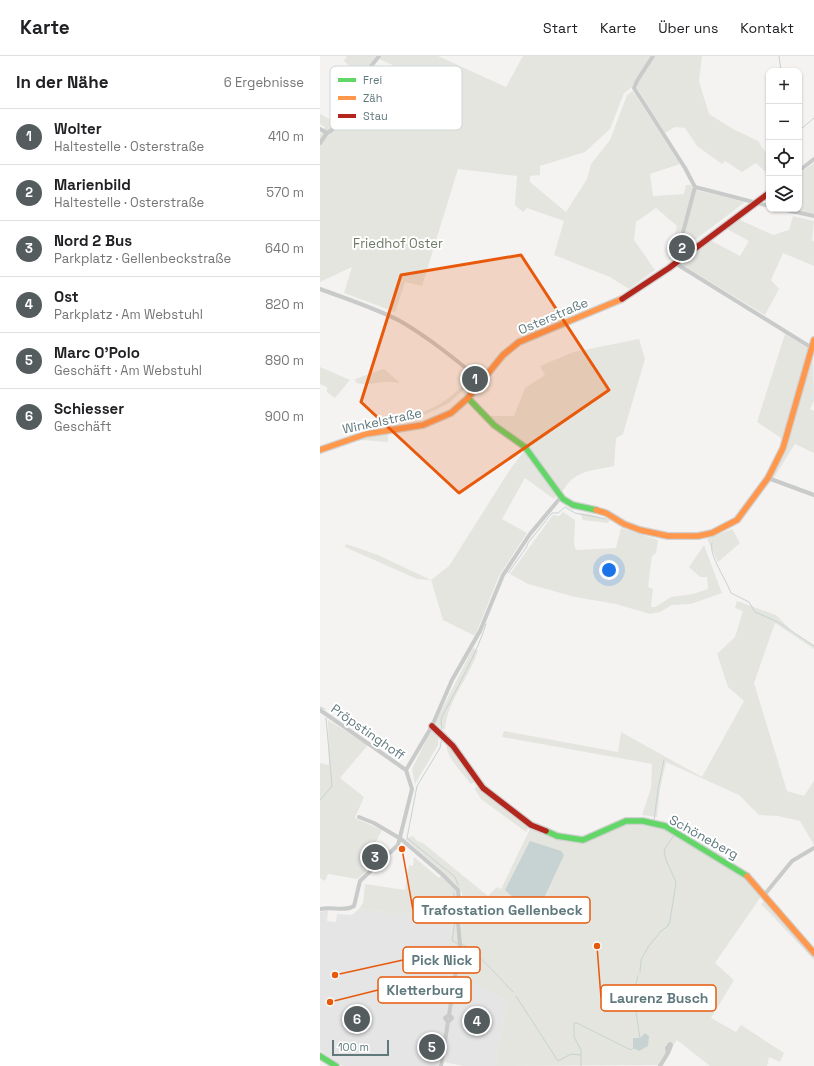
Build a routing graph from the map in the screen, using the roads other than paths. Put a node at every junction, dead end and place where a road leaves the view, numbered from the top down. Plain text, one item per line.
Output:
1 (379, 56) edge
2 (652, 57) edge
3 (371, 66) edge
4 (320, 129) edge
5 (332, 130) edge
6 (327, 133) junction
7 (320, 142) edge
8 (814, 160) edge
9 (802, 169) edge
10 (695, 188) junction
11 (766, 195) edge
12 (756, 203) junction
13 (766, 205) edge
14 (796, 212) edge
15 (814, 216) edge
16 (675, 263) junction
17 (320, 289) edge
18 (814, 340) edge
19 (813, 348) edge
20 (482, 380) junction
21 (468, 398) junction
22 (320, 450) edge
23 (768, 478) junction
24 (814, 495) edge
25 (561, 497) junction
26 (320, 710) edge
27 (432, 726) junction
28 (406, 770) junction
29 (359, 817) dead end
30 (401, 839) junction
31 (814, 848) edge
32 (765, 894) junction
33 (320, 909) edge
34 (814, 953) edge
35 (668, 1053) dead end
36 (320, 1056) edge
37 (336, 1066) edge
38 (442, 1066) edge
39 (660, 1066) edge

1 - 3 street
2 - 10 street
4 - 6 street
5 - 6 street
6 - 7 street
8 - 9 street
10 - 12 street
10 - 16 street
11 - 12 street, Osterstraße
12 - 13 street
12 - 16 street, Osterstraße
14 - 15 street
16 - 19 street
16 - 20 street, Osterstraße
17 - 20 street
18 - 19 street
19 - 23 street
20 - 21 street, Winkelstraße
21 - 22 street, Winkelstraße
21 - 25 street
23 - 24 street
23 - 25 street
25 - 27 street
26 - 28 street, Pröpstinghoff
27 - 28 street
27 - 32 street, Schöneberg
28 - 30 street, Pröpstinghoff
29 - 30 street
30 - 33 street
30 - 38 street
31 - 32 street
32 - 34 street, Schöneberg
35 - 39 street
36 - 37 street

